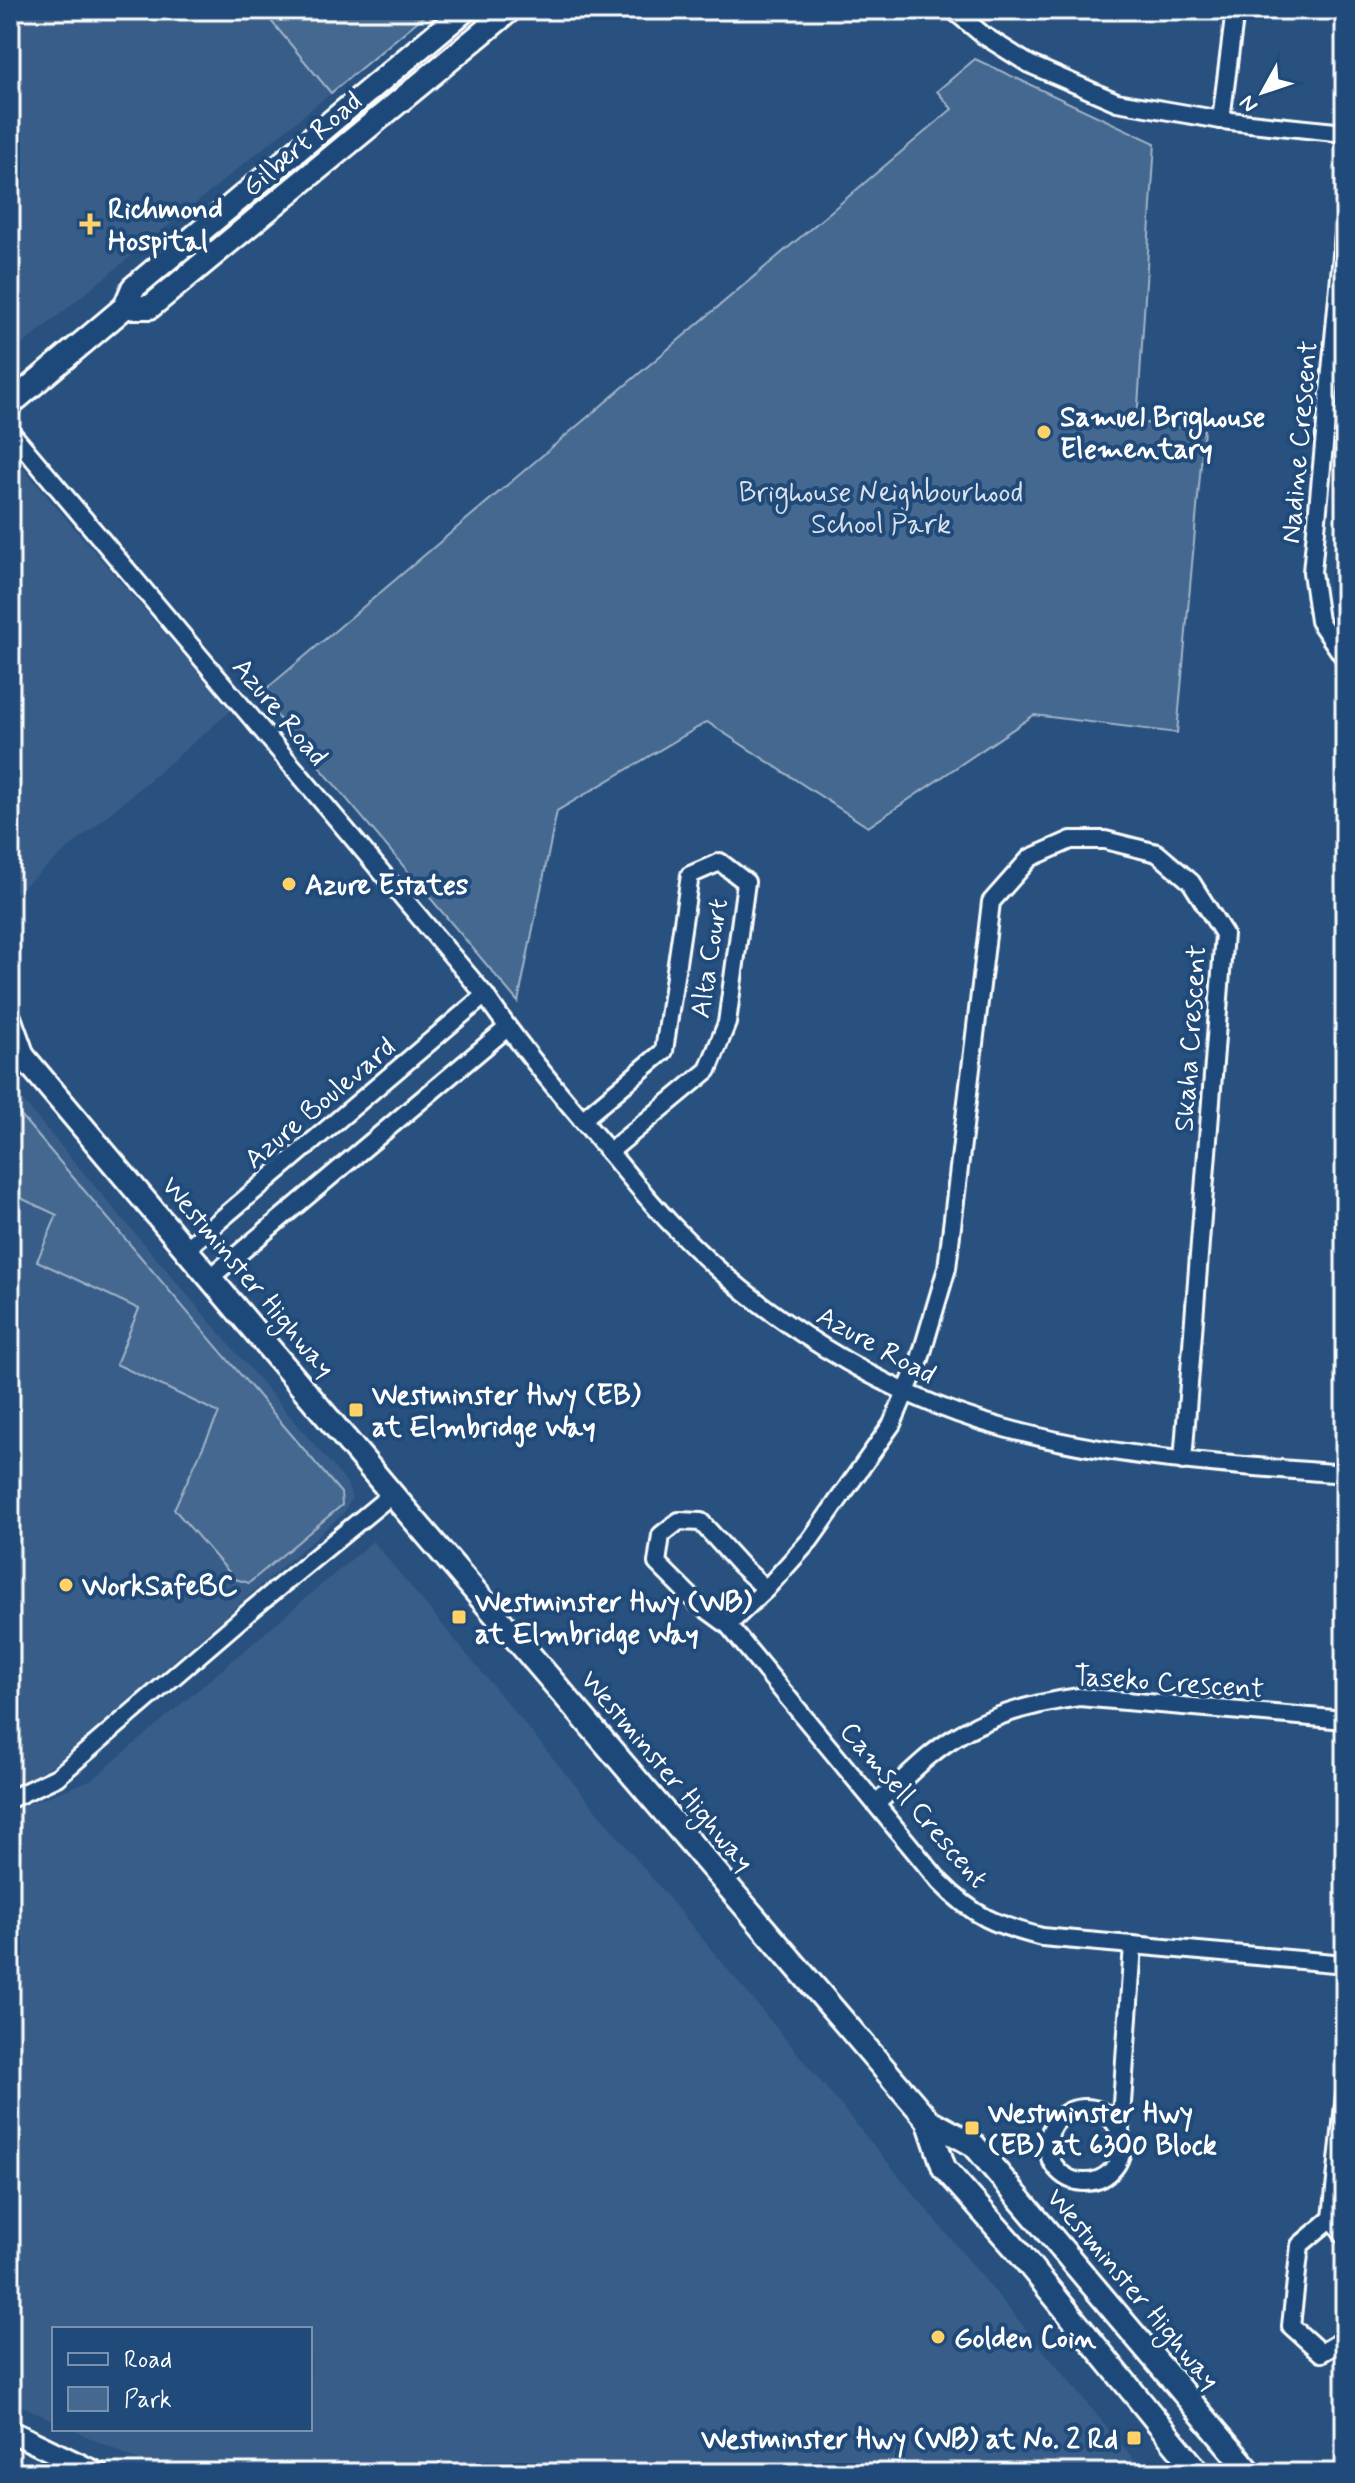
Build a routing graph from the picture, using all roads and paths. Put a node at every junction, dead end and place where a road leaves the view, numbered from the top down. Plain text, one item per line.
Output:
1 (465, 10) edge
2 (510, 10) edge
3 (953, 10) edge
4 (1235, 10) edge
5 (1221, 120) junction
6 (1345, 133) edge
7 (1345, 223) edge
8 (125, 307) junction
9 (10, 404) edge
10 (10, 431) edge
11 (1345, 659) edge
12 (485, 995) junction
13 (10, 1020) edge
14 (507, 1028) junction
15 (17, 1052) edge
16 (582, 1120) junction
17 (609, 1152) junction
18 (187, 1248) junction
19 (211, 1277) junction
20 (907, 1391) junction
21 (1183, 1461) junction
22 (1345, 1474) edge
23 (392, 1494) junction
24 (766, 1589) junction
25 (728, 1625) junction
26 (1345, 1720) edge
27 (10, 1799) edge
28 (877, 1803) junction
29 (1133, 1945) junction
30 (1345, 1964) edge
31 (1345, 2095) edge
32 (928, 2120) junction
33 (1120, 2132) junction
34 (1332, 2218) junction
35 (1345, 2236) edge
36 (1345, 2339) edge
37 (10, 2431) edge
38 (97, 2473) edge
39 (1199, 2473) edge
40 (1251, 2473) edge

1 - 8 main road, Gilbert Road
2 - 8 main road, Gilbert Road
3 - 5 street
4 - 5 street
5 - 6 street
7 - 11 street, Nadine Crescent
8 - 9 main road, Gilbert Road
10 - 12 street, Azure Road
12 - 14 street, Azure Road
12 - 18 street, Azure Boulevard
13 - 15 main road, Westminster Highway
14 - 16 street, Azure Road
14 - 19 street
15 - 18 main road, Westminster Highway
16 - 17 street, Azure Road
16 - 17 street, Alta Court
17 - 20 street, Azure Road
18 - 19 main road, Westminster Highway
19 - 23 main road, Westminster Highway
20 - 21 street, Azure Road
20 - 21 street, Skaha Crescent
20 - 24 street
21 - 22 street, Azure Road
23 - 27 street
23 - 32 main road, Westminster Highway
24 - 25 street
24 - 25 street, Camsell Crescent
25 - 28 street, Camsell Crescent
26 - 28 street, Taseko Crescent
28 - 29 street, Camsell Crescent
29 - 30 street, Camsell Crescent
29 - 33 street
31 - 34 street
32 - 39 main road, Westminster Highway
32 - 40 main road, Westminster Highway
33 - 33 street
34 - 35 street
34 - 36 street
37 - 38 street

